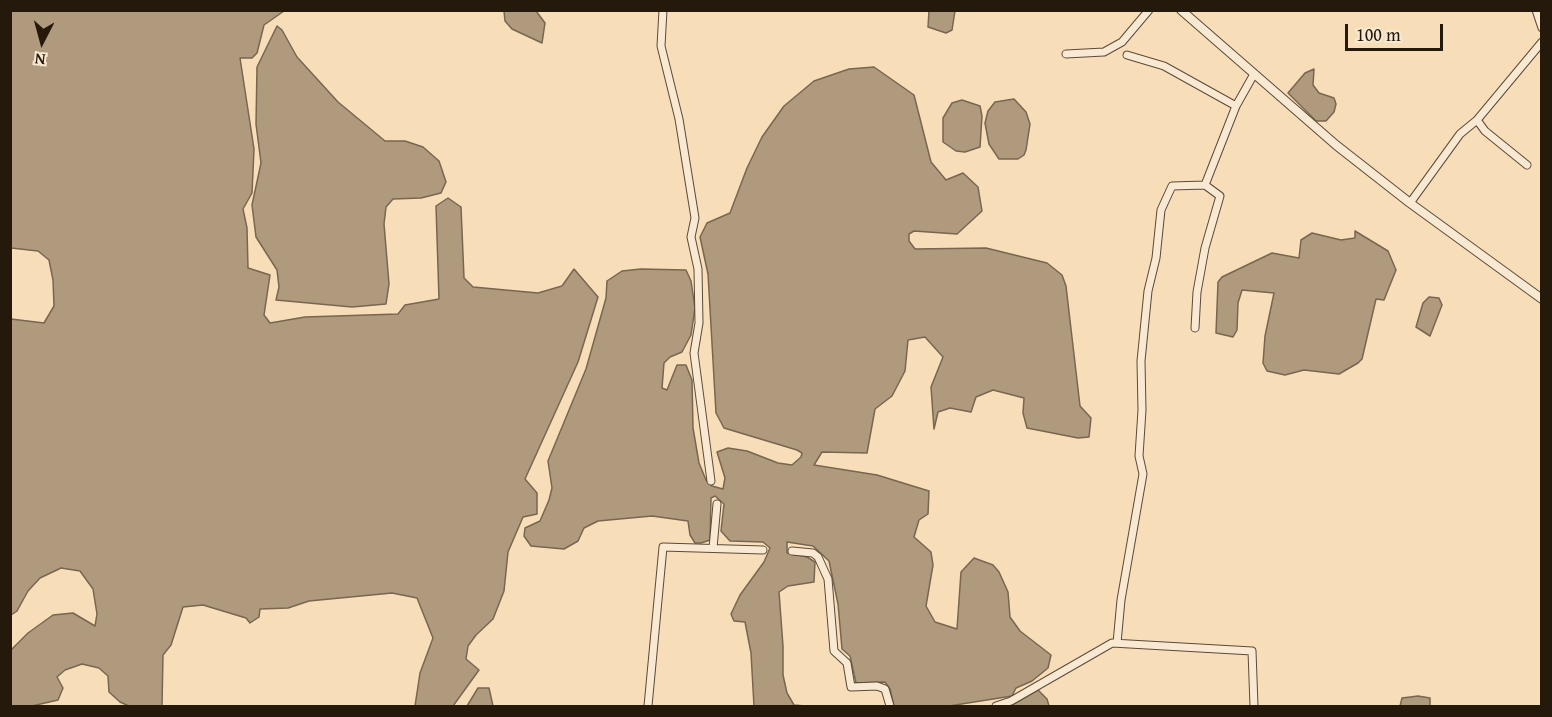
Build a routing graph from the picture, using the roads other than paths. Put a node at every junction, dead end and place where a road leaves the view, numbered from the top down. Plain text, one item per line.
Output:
1 (663, 10) edge
2 (1149, 10) edge
3 (1181, 10) edge
4 (1536, 10) edge
5 (1542, 28) edge
6 (1542, 42) edge
7 (1066, 54) dead end
8 (1127, 56) dead end
9 (1254, 74) junction
10 (1236, 106) junction
11 (1477, 120) junction
12 (1527, 165) dead end
13 (1205, 185) junction
14 (1410, 203) junction
15 (1542, 299) edge
16 (1195, 328) dead end
17 (711, 481) dead end
18 (717, 504) dead end
19 (713, 548) junction
20 (763, 550) dead end
21 (792, 551) dead end
22 (1118, 643) junction
23 (648, 706) edge
24 (890, 706) edge
25 (996, 706) edge
26 (1254, 706) edge

1 - 17 street
2 - 7 street
3 - 9 street
4 - 5 street
6 - 11 street
8 - 10 street
9 - 10 street
9 - 14 street
10 - 13 street
11 - 12 street
11 - 14 street
13 - 16 street
13 - 22 street
14 - 15 street
18 - 19 street
19 - 20 street
19 - 23 street
21 - 24 street
22 - 25 street
22 - 26 street

